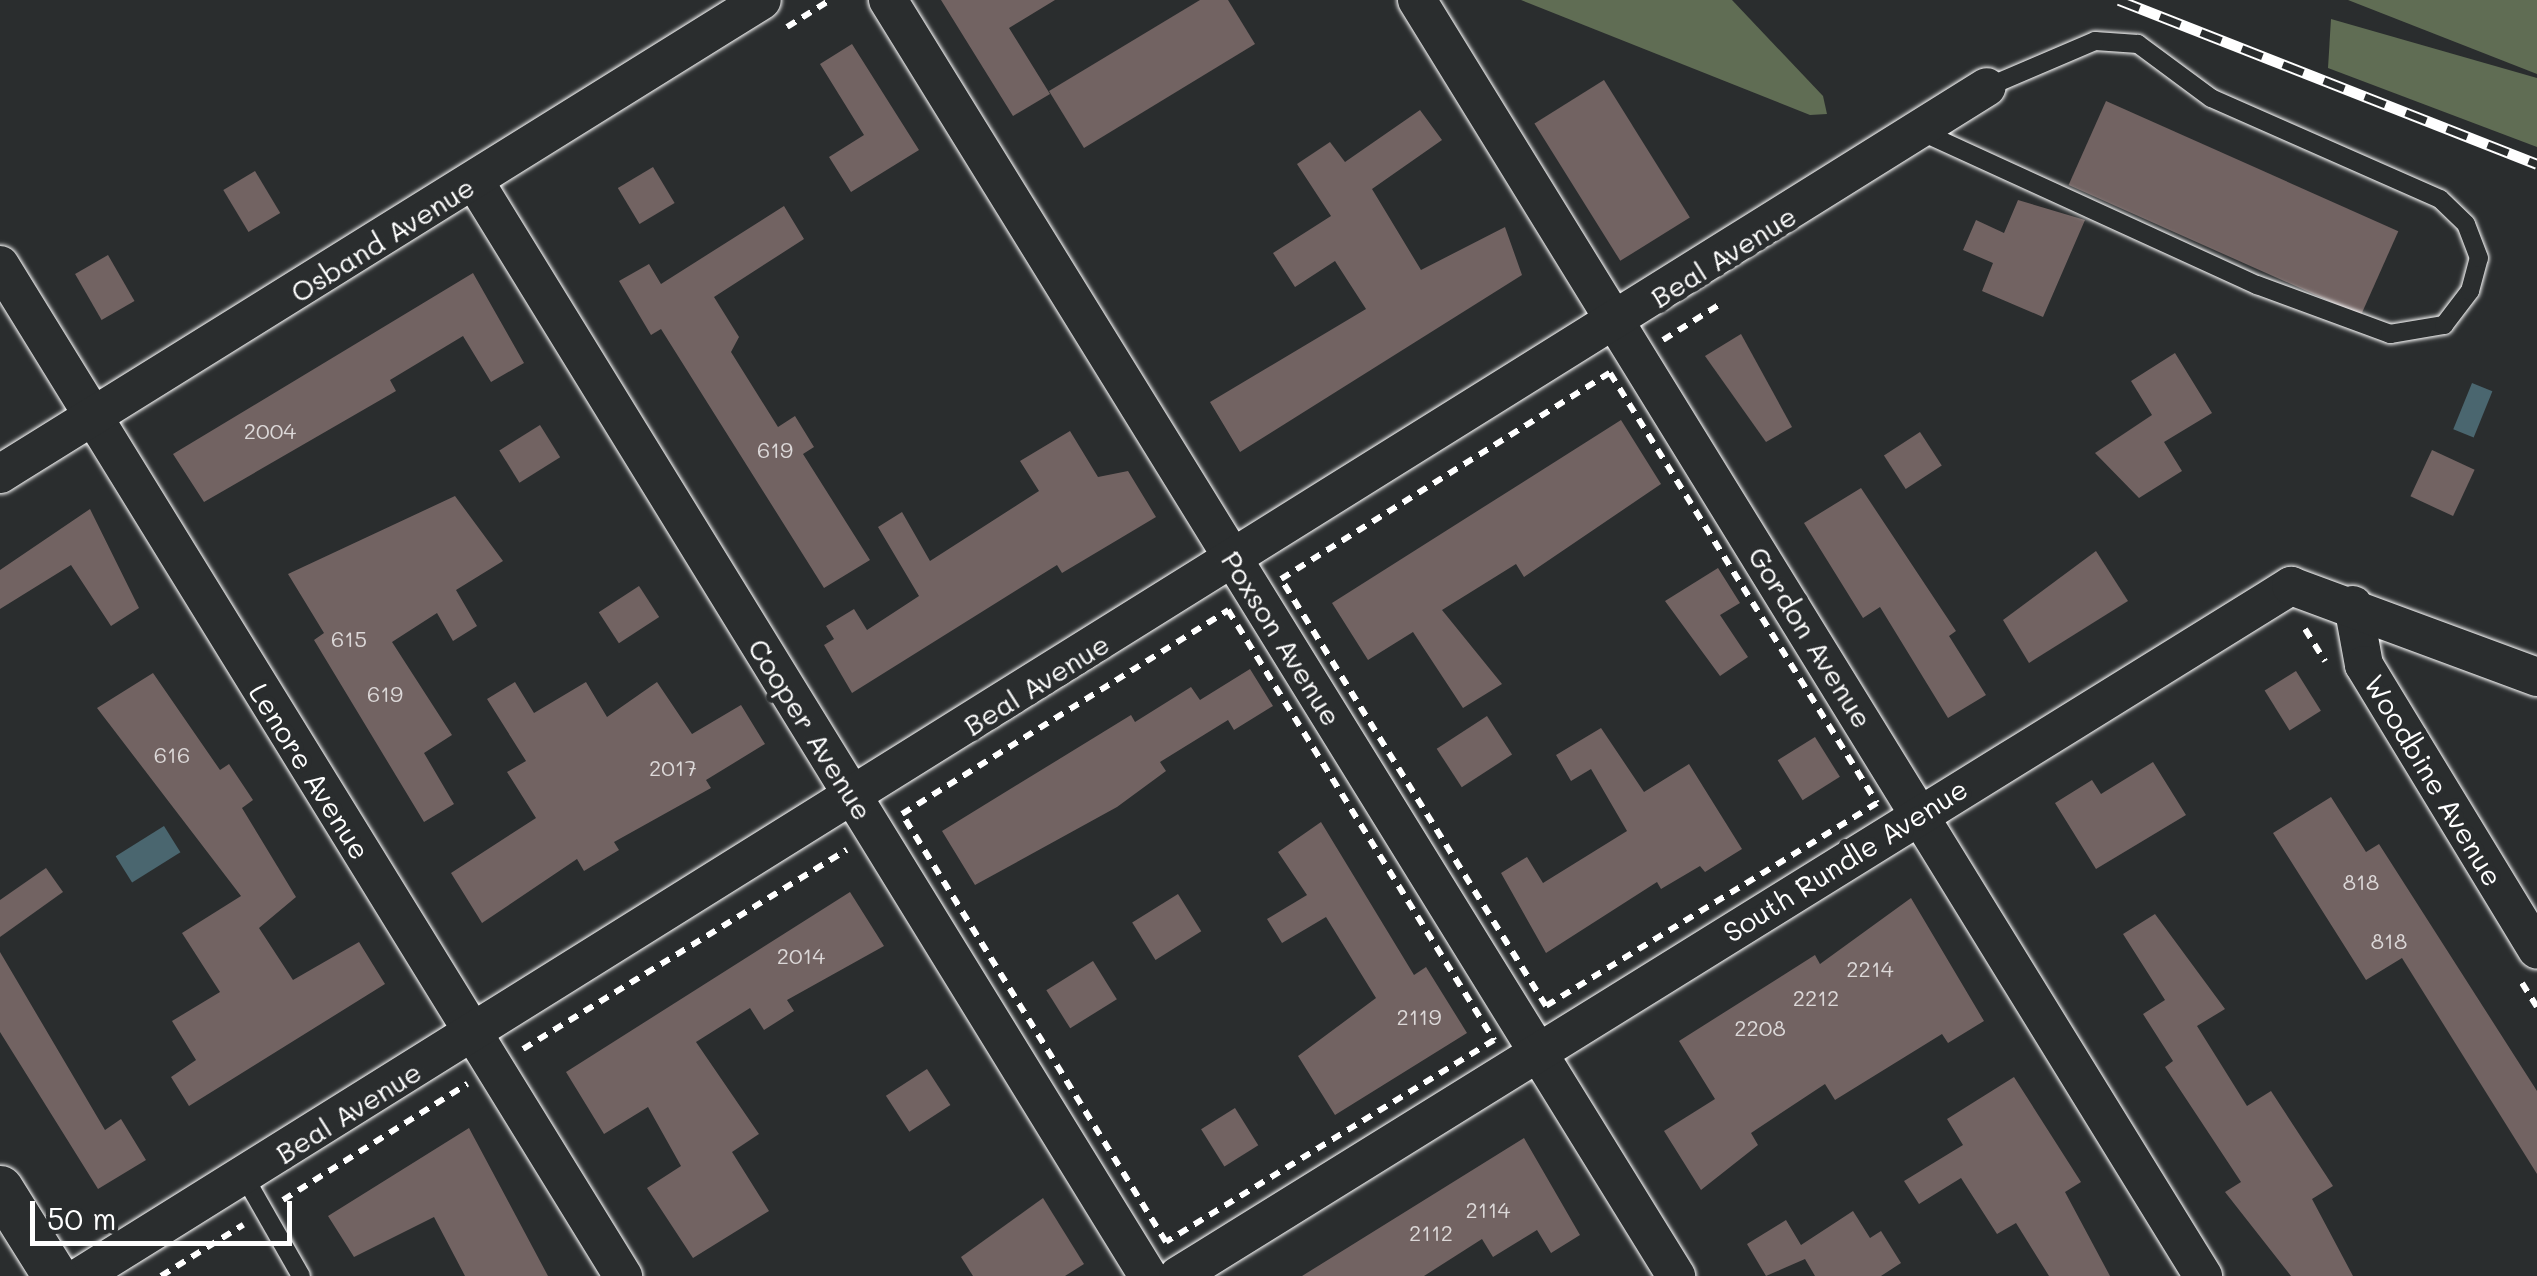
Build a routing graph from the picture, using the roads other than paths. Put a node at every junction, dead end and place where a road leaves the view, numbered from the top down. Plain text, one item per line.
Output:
1 (888, 0) edge
2 (1417, 0) edge
3 (772, 15) edge
4 (1988, 87) joint
5 (1920, 131) junction
6 (475, 182) junction
7 (0, 266) edge
8 (1616, 324) junction
9 (91, 417) junction
10 (0, 474) edge
11 (1234, 561) junction
12 (2353, 605) junction
13 (2537, 677) edge
14 (852, 797) junction
15 (1921, 812) junction
16 (2527, 961) edge
17 (474, 1035) junction
18 (1539, 1052) junction
19 (244, 1176) junction
20 (0, 1188) edge
21 (1172, 1259) edge
22 (55, 1276) edge
23 (81, 1276) edge
24 (301, 1276) edge
25 (623, 1276) edge
26 (1148, 1276) edge
27 (1676, 1276) edge
28 (2203, 1276) edge

1 - 11 street, Poxson Avenue
2 - 8 street, Gordon Avenue
3 - 6 street, Osband Avenue
4 - 5 street, Beal Avenue
4 - 5 lane
5 - 8 street, Beal Avenue
6 - 9 street, Osband Avenue
6 - 14 street, Cooper Avenue
7 - 9 street, Lenore Avenue
8 - 11 street, Beal Avenue
8 - 15 street, Gordon Avenue
9 - 10 street, Osband Avenue
9 - 17 street, Lenore Avenue
11 - 14 street, Beal Avenue
11 - 18 street, Poxson Avenue
12 - 13 street, South Rundle Avenue
12 - 15 street, South Rundle Avenue
12 - 16 street, Woodbine Avenue
14 - 17 street, Beal Avenue
14 - 26 street, Cooper Avenue
15 - 18 street, South Rundle Avenue
15 - 28 street, Gordon Avenue
17 - 19 street, Beal Avenue
17 - 25 street, Lenore Avenue
18 - 21 street, South Rundle Avenue
18 - 27 street, Poxson Avenue
19 - 23 street, Beal Avenue
19 - 24 lane
20 - 22 street

